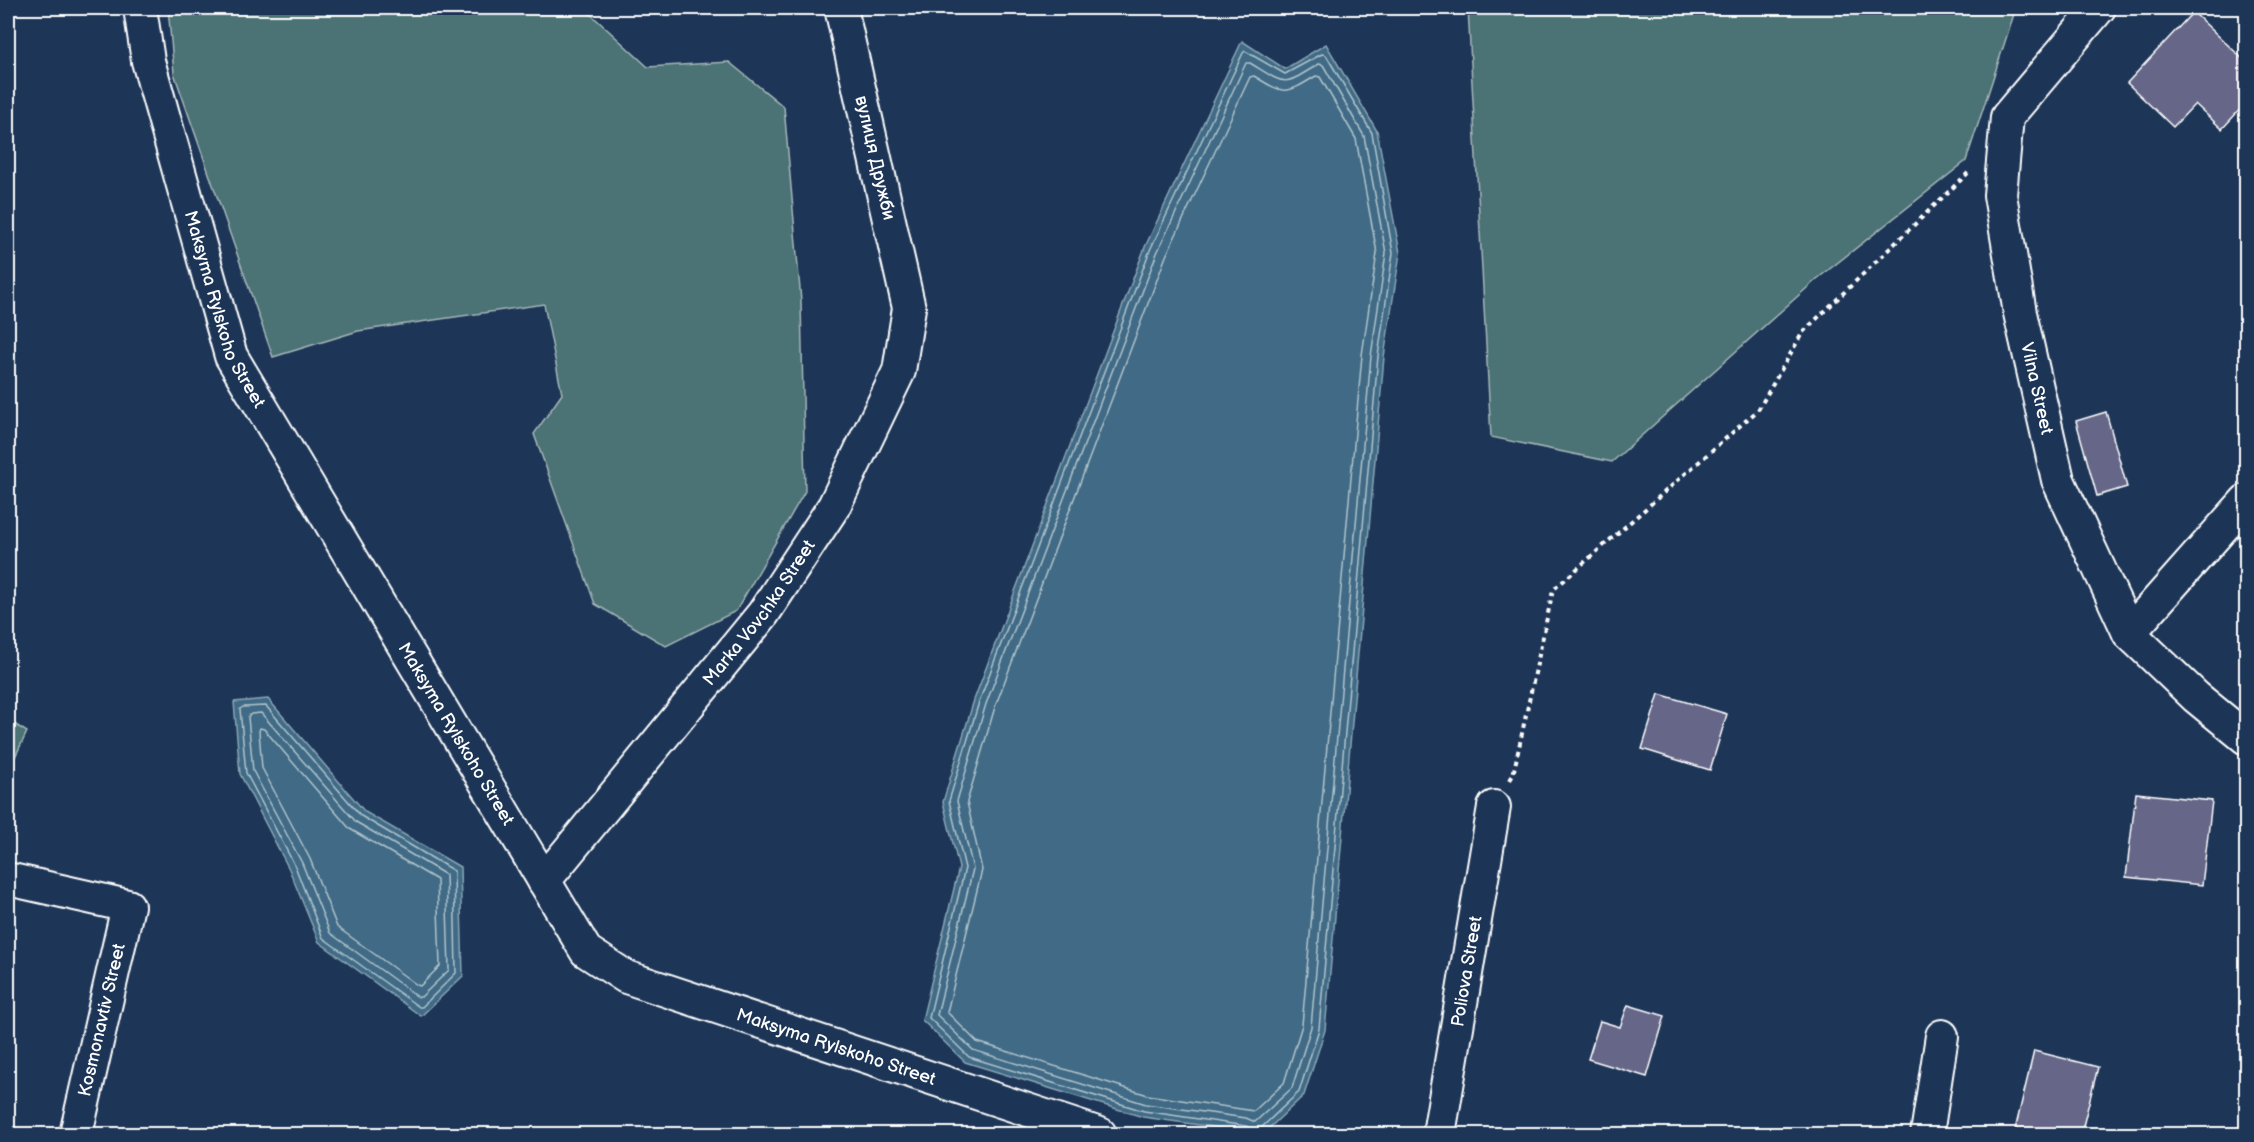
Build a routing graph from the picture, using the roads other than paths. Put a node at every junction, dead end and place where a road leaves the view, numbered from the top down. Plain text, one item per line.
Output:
1 (140, 8) edge
2 (841, 8) edge
3 (2099, 8) edge
4 (909, 308) joint
5 (2247, 501) edge
6 (2129, 633) junction
7 (2247, 738) edge
8 (1494, 807) road end
9 (8, 879) edge
10 (544, 881) junction
11 (1942, 1036) dead end
12 (76, 1134) edge
13 (1100, 1134) edge
14 (1439, 1134) edge
15 (1928, 1134) edge

1 - 10 street, Maksyma Rylskoho Street
2 - 4 street, вулиця Дружби
3 - 6 street, Vilna Street
4 - 10 street, Marka Vovchka Street
5 - 6 street
6 - 7 street, Vilna Street
8 - 14 street, Poliova Street
9 - 12 street, Kosmonavtiv Street
10 - 13 street, Maksyma Rylskoho Street
11 - 15 street

